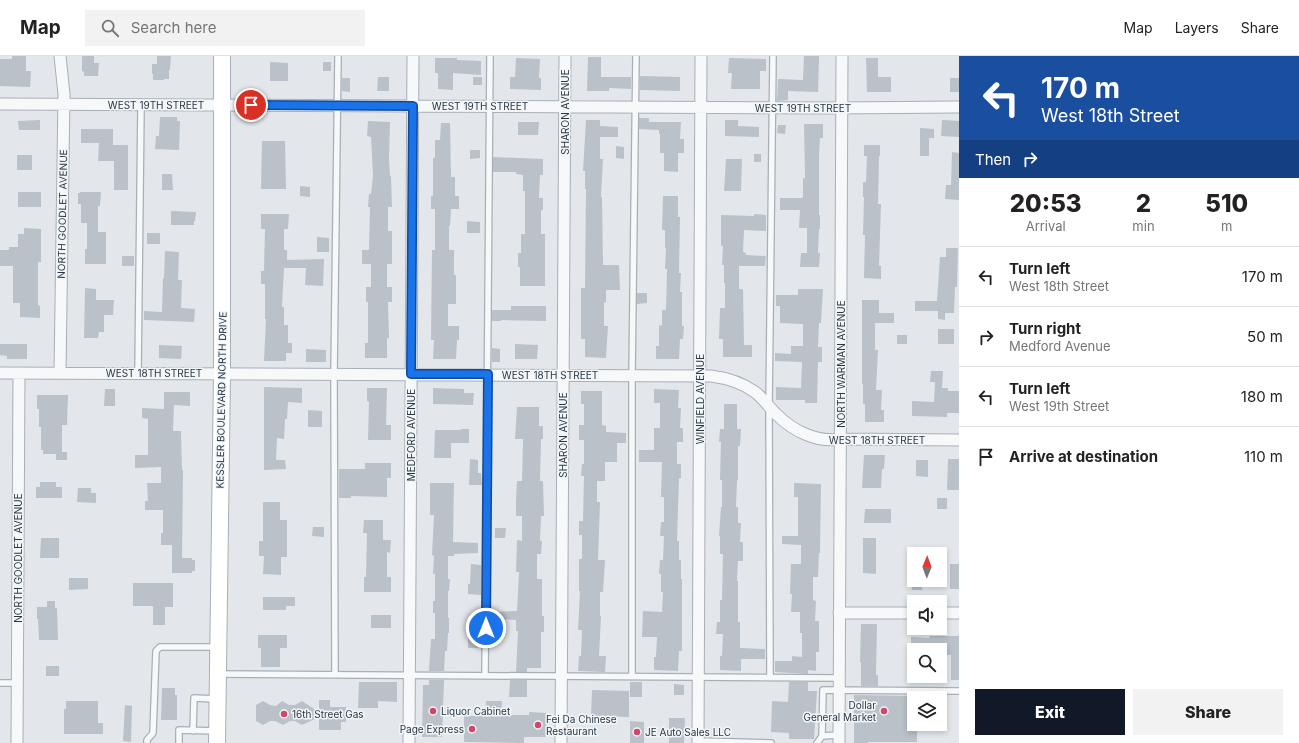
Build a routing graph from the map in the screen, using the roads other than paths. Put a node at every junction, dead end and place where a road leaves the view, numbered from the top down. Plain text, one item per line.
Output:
1 (60, 56) edge
2 (222, 56) edge
3 (338, 56) edge
4 (413, 56) edge
5 (490, 56) edge
6 (565, 56) edge
7 (636, 56) edge
8 (702, 56) edge
9 (773, 56) edge
10 (842, 56) edge
11 (0, 104) edge
12 (64, 105) junction
13 (141, 105) junction
14 (222, 105) junction
15 (338, 106) junction
16 (413, 106) junction
17 (490, 106) junction
18 (565, 107) junction
19 (635, 107) junction
20 (701, 107) junction
21 (959, 107) edge
22 (773, 108) junction
23 (842, 108) junction
24 (0, 373) edge
25 (19, 373) junction
26 (60, 373) junction
27 (138, 373) junction
28 (222, 374) junction
29 (334, 374) junction
30 (411, 374) junction
31 (488, 374) junction
32 (563, 375) junction
33 (632, 375) junction
34 (700, 376) junction
35 (769, 405) junction
36 (840, 439) junction
37 (959, 440) edge
38 (840, 613) junction
39 (907, 613) edge
40 (947, 613) edge
41 (959, 613) edge
42 (218, 648) junction
43 (218, 674) junction
44 (335, 675) junction
45 (410, 676) junction
46 (485, 676) junction
47 (561, 676) junction
48 (632, 677) junction
49 (698, 678) junction
50 (770, 678) junction
51 (839, 678) junction
52 (0, 683) edge
53 (17, 683) junction
54 (839, 690) junction
55 (959, 691) edge
56 (218, 699) junction
57 (193, 731) junction
58 (822, 736) junction
59 (217, 737) edge
60 (839, 739) edge
61 (698, 742) edge
62 (16, 743) edge
63 (147, 743) edge
64 (179, 743) edge
65 (409, 743) edge
66 (561, 743) edge
67 (771, 743) edge
68 (817, 743) edge

1 - 12 street, NORTH GOODLET AVENUE
2 - 14 main road, KESSLER BOULEVARD NORTH DRIVE
3 - 15 lane
4 - 16 street, MEDFORD AVENUE
5 - 17 lane
6 - 18 street, SHARON AVENUE
7 - 19 lane
8 - 20 street, WINFIELD AVENUE
9 - 22 lane
10 - 23 street, NORTH WARMAN AVENUE
11 - 12 street, WEST 19TH STREET
12 - 13 street, WEST 19TH STREET
12 - 26 street, NORTH GOODLET AVENUE
13 - 14 street, WEST 19TH STREET
13 - 27 lane
14 - 15 street, WEST 19TH STREET
14 - 28 main road, KESSLER BOULEVARD NORTH DRIVE
15 - 16 street, WEST 19TH STREET
15 - 29 lane
16 - 17 street, WEST 19TH STREET
16 - 30 street, MEDFORD AVENUE
17 - 18 street, WEST 19TH STREET
17 - 31 lane
18 - 19 street, WEST 19TH STREET
18 - 32 street, SHARON AVENUE
19 - 20 street, WEST 19TH STREET
19 - 33 lane
20 - 22 street, WEST 19TH STREET
20 - 34 street, WINFIELD AVENUE
21 - 23 street, WEST 19TH STREET
22 - 23 street, WEST 19TH STREET
22 - 35 lane
23 - 36 street, NORTH WARMAN AVENUE
24 - 25 street, WEST 18TH STREET
25 - 26 street, WEST 18TH STREET
25 - 53 street, NORTH GOODLET AVENUE
26 - 27 street, WEST 18TH STREET
27 - 28 street, WEST 18TH STREET
28 - 29 street, WEST 18TH STREET
28 - 42 main road, KESSLER BOULEVARD NORTH DRIVE
29 - 30 street, WEST 18TH STREET
29 - 44 lane
30 - 31 street, WEST 18TH STREET
30 - 45 street, MEDFORD AVENUE
31 - 32 street, WEST 18TH STREET
31 - 46 lane
32 - 33 street, WEST 18TH STREET
32 - 47 street, SHARON AVENUE
33 - 34 street, WEST 18TH STREET
33 - 48 lane
34 - 35 street, WEST 18TH STREET
34 - 49 street, WINFIELD AVENUE
35 - 36 street, WEST 18TH STREET
35 - 50 lane
36 - 37 street, WEST 18TH STREET
36 - 38 street, NORTH WARMAN AVENUE
38 - 39 street
38 - 51 street, NORTH WARMAN AVENUE
40 - 41 street
42 - 43 main road, KESSLER BOULEVARD NORTH DRIVE
42 - 63 lane
43 - 44 lane
43 - 56 main road, KESSLER BOULEVARD NORTH DRIVE
44 - 45 lane
45 - 46 lane
45 - 65 street, MEDFORD AVENUE
46 - 47 lane
47 - 48 lane
47 - 66 street, SHARON AVENUE
48 - 49 lane
49 - 50 lane
49 - 61 street, WINFIELD AVENUE
50 - 51 lane
51 - 54 street, NORTH WARMAN AVENUE
52 - 53 lane
53 - 62 street, NORTH GOODLET AVENUE
54 - 55 lane
54 - 58 lane
54 - 60 street, NORTH WARMAN AVENUE
56 - 57 lane
56 - 59 main road, KESSLER BOULEVARD NORTH DRIVE
57 - 59 lane
57 - 64 lane
58 - 60 lane
58 - 68 lane
61 - 67 lane

